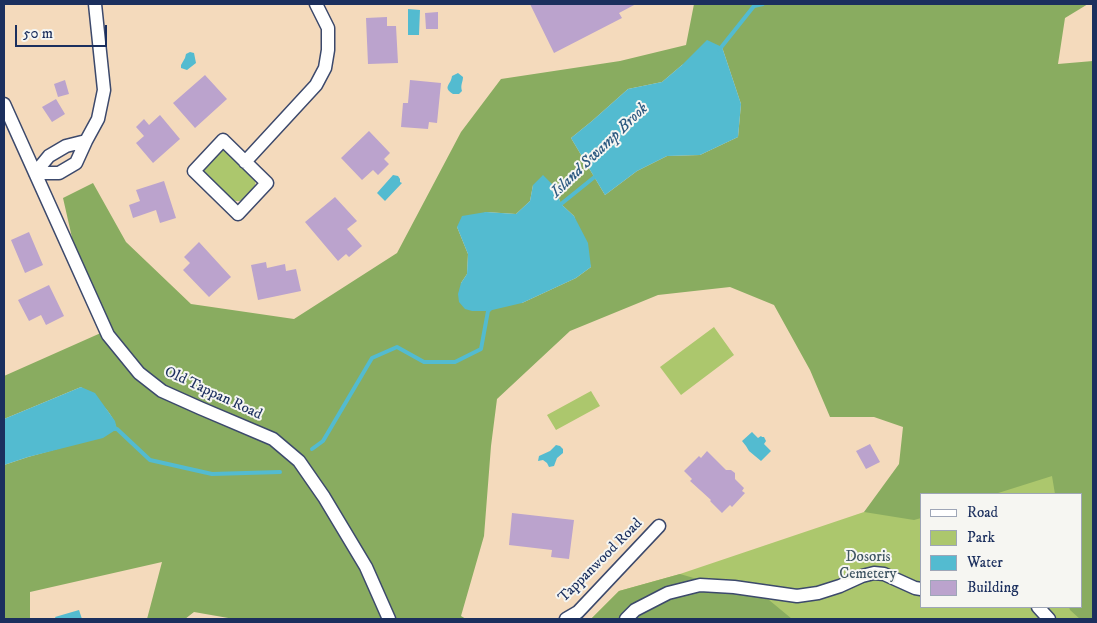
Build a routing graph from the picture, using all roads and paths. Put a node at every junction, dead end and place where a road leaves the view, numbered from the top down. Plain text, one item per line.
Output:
1 (95, 4) edge
2 (316, 4) edge
3 (4, 104) edge
4 (86, 141) junction
5 (245, 162) junction
6 (35, 173) junction
7 (659, 526) dead end
8 (920, 589) edge
9 (1039, 608) edge
10 (389, 619) edge
11 (566, 619) edge
12 (626, 619) edge
13 (1049, 619) edge

1 - 4 street
2 - 5 street
3 - 6 street, Old Tappan Road
4 - 6 street
4 - 6 street
5 - 5 street
6 - 10 street, Old Tappan Road
7 - 11 street, Tappanwood Road
8 - 12 street
9 - 13 street

